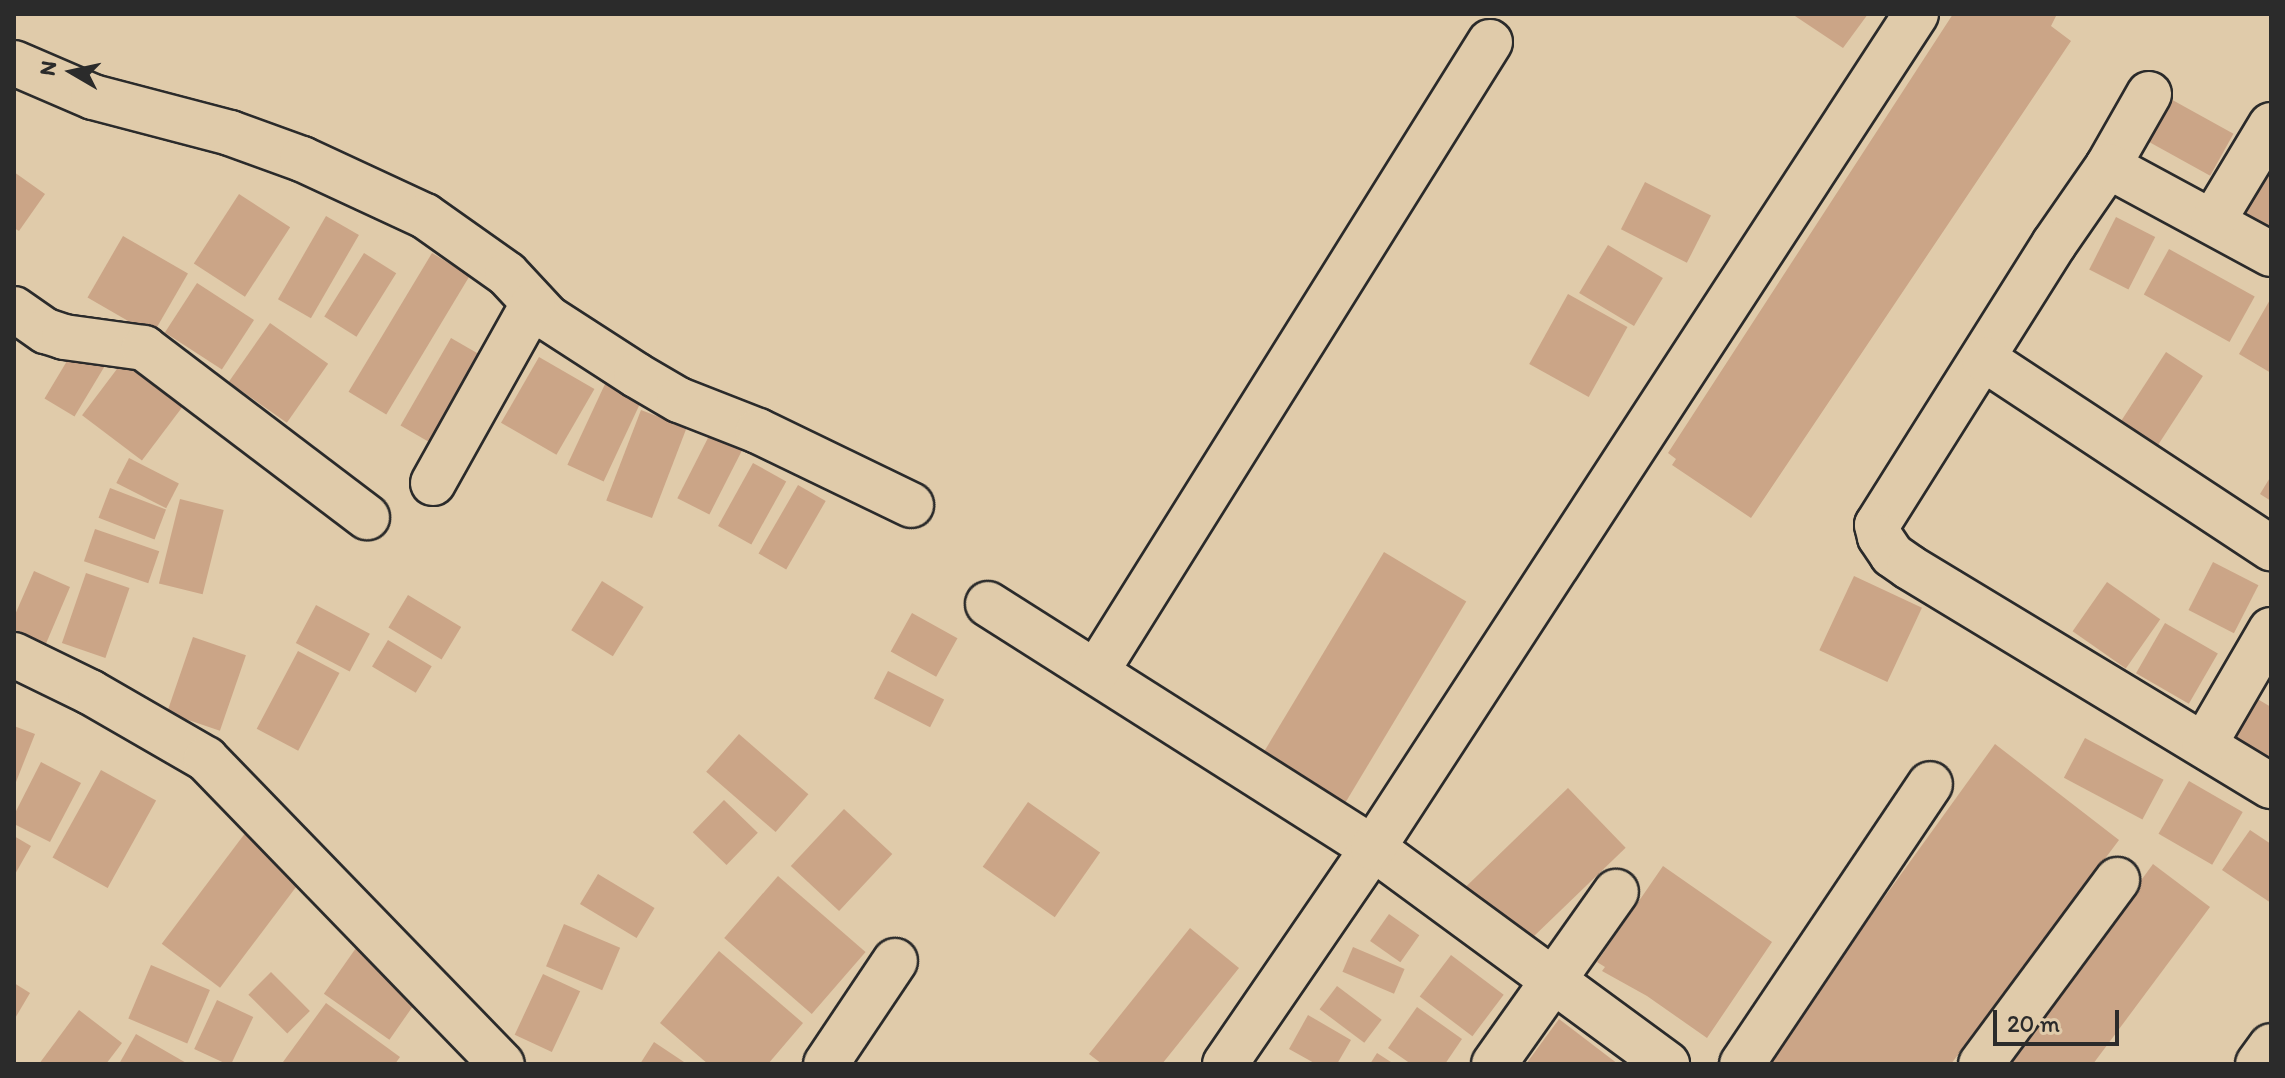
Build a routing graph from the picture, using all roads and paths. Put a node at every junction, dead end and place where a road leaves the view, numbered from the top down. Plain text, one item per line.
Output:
1 (1916, 14) edge
2 (1490, 42) dead end
3 (14, 63) edge
4 (2149, 94) dead end
5 (2271, 125) edge
6 (2108, 166) junction
7 (2213, 221) junction
8 (2271, 254) edge
9 (533, 304) junction
10 (14, 309) edge
11 (1984, 359) junction
12 (433, 483) dead end
13 (911, 505) dead end
14 (367, 517) dead end
15 (2271, 548) edge
16 (988, 604) dead end
17 (2271, 630) edge
18 (14, 655) edge
19 (1096, 672) junction
20 (2204, 745) junction
21 (1930, 784) dead end
22 (2271, 786) edge
23 (1373, 848) junction
24 (2117, 880) dead end
25 (1616, 892) dead end
26 (895, 961) dead end
27 (1553, 981) junction
28 (2271, 1046) edge
29 (502, 1064) edge
30 (826, 1064) edge
31 (1225, 1064) edge
32 (1494, 1064) edge
33 (1667, 1064) edge
34 (1742, 1064) edge
35 (1981, 1064) edge
36 (2258, 1064) edge

1 - 23 street
2 - 19 street
3 - 9 street
4 - 6 street
5 - 7 street
6 - 7 street
6 - 11 street
7 - 8 street
9 - 12 street
9 - 13 street
10 - 14 street
11 - 15 street
11 - 20 street
16 - 19 street
17 - 20 street
18 - 29 street
19 - 23 street
20 - 22 street
21 - 34 street
23 - 27 street
23 - 31 street
24 - 35 street
25 - 27 street
26 - 30 street
27 - 32 street
27 - 33 street
28 - 36 street

